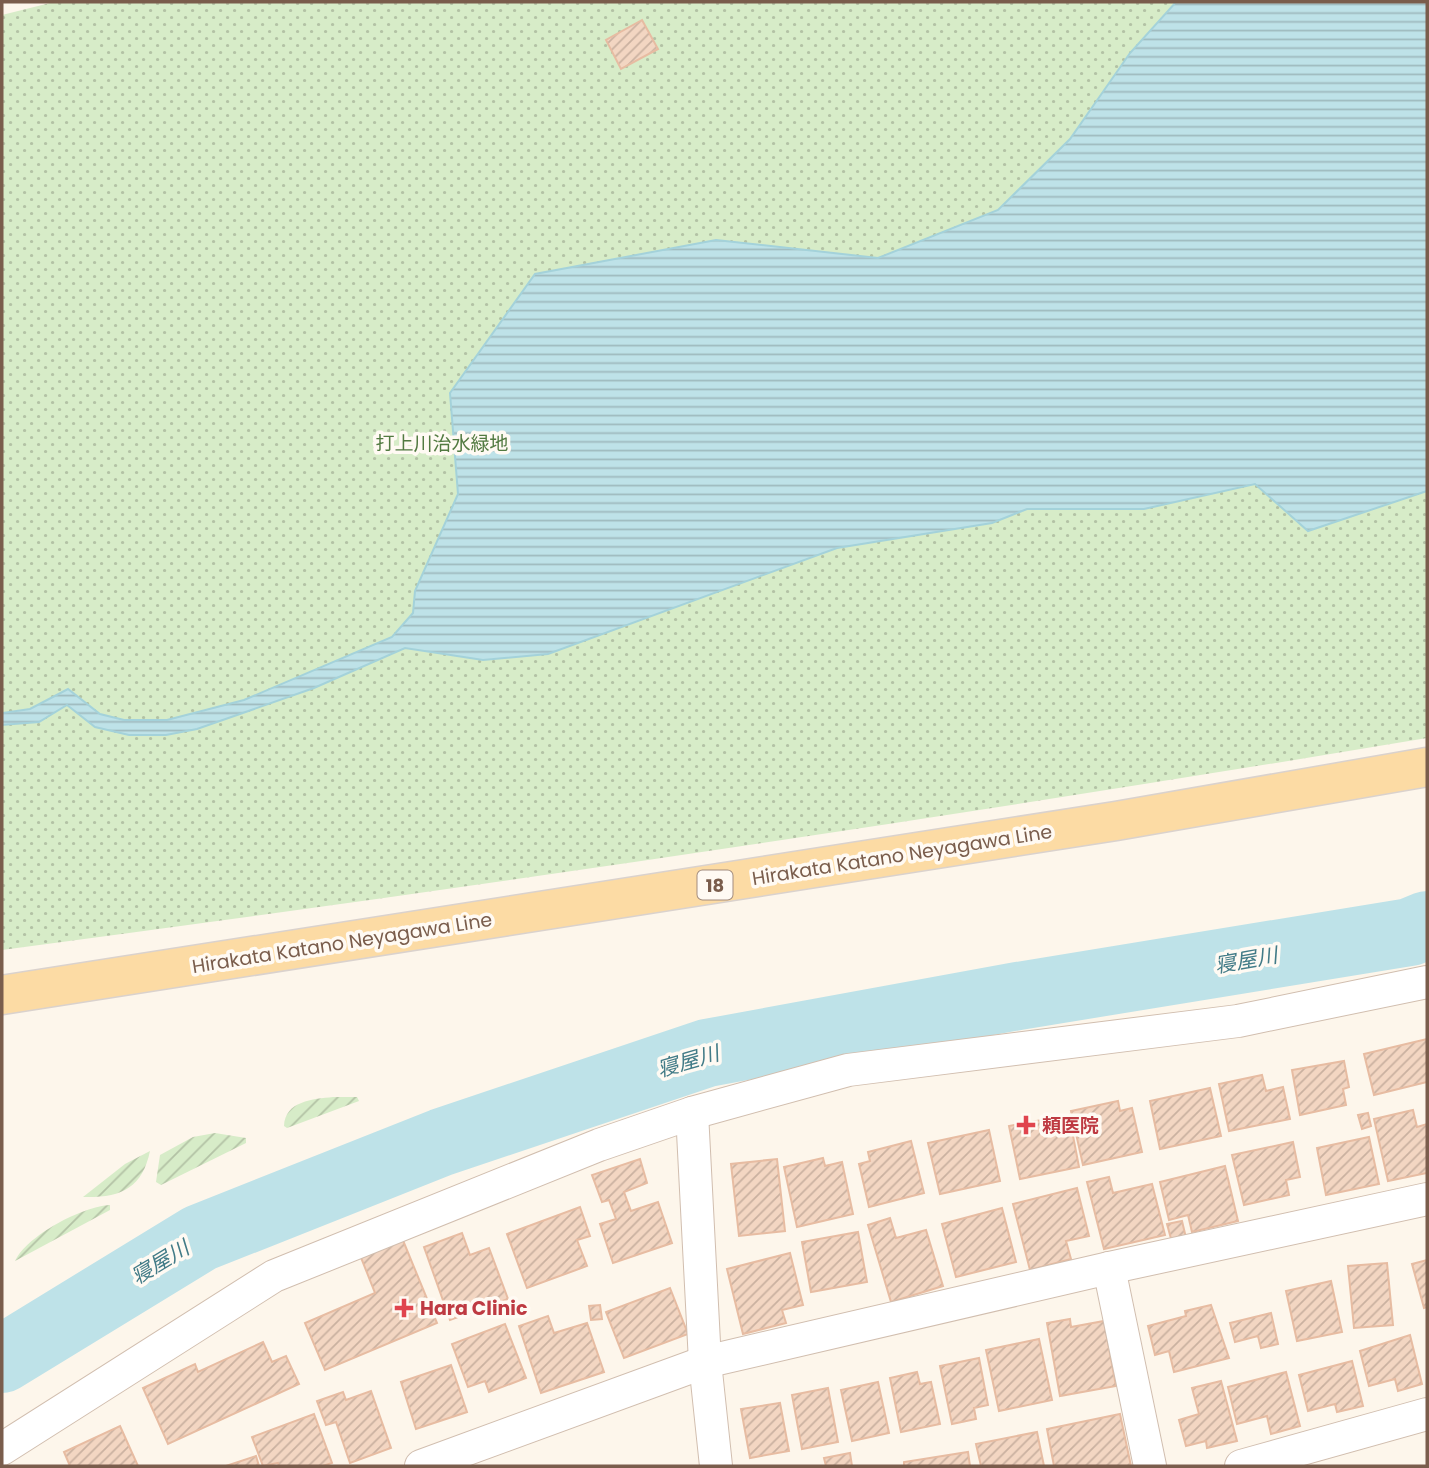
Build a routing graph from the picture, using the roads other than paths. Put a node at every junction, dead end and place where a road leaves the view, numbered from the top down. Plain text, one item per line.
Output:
1 (1427, 767) edge
2 (1427, 982) edge
3 (2, 995) edge
4 (692, 1113) junction
5 (1427, 1199) edge
6 (1109, 1268) junction
7 (705, 1362) junction
8 (1427, 1414) edge
9 (2, 1449) edge
10 (421, 1466) edge
11 (716, 1466) edge
12 (1150, 1466) edge
13 (1241, 1466) edge

1 - 3 main road, Hirakata Katano Neyagawa Line / 18
2 - 4 street
4 - 7 street
4 - 9 street
5 - 6 street
6 - 7 street
6 - 12 street
7 - 10 street
7 - 11 street
8 - 13 street

